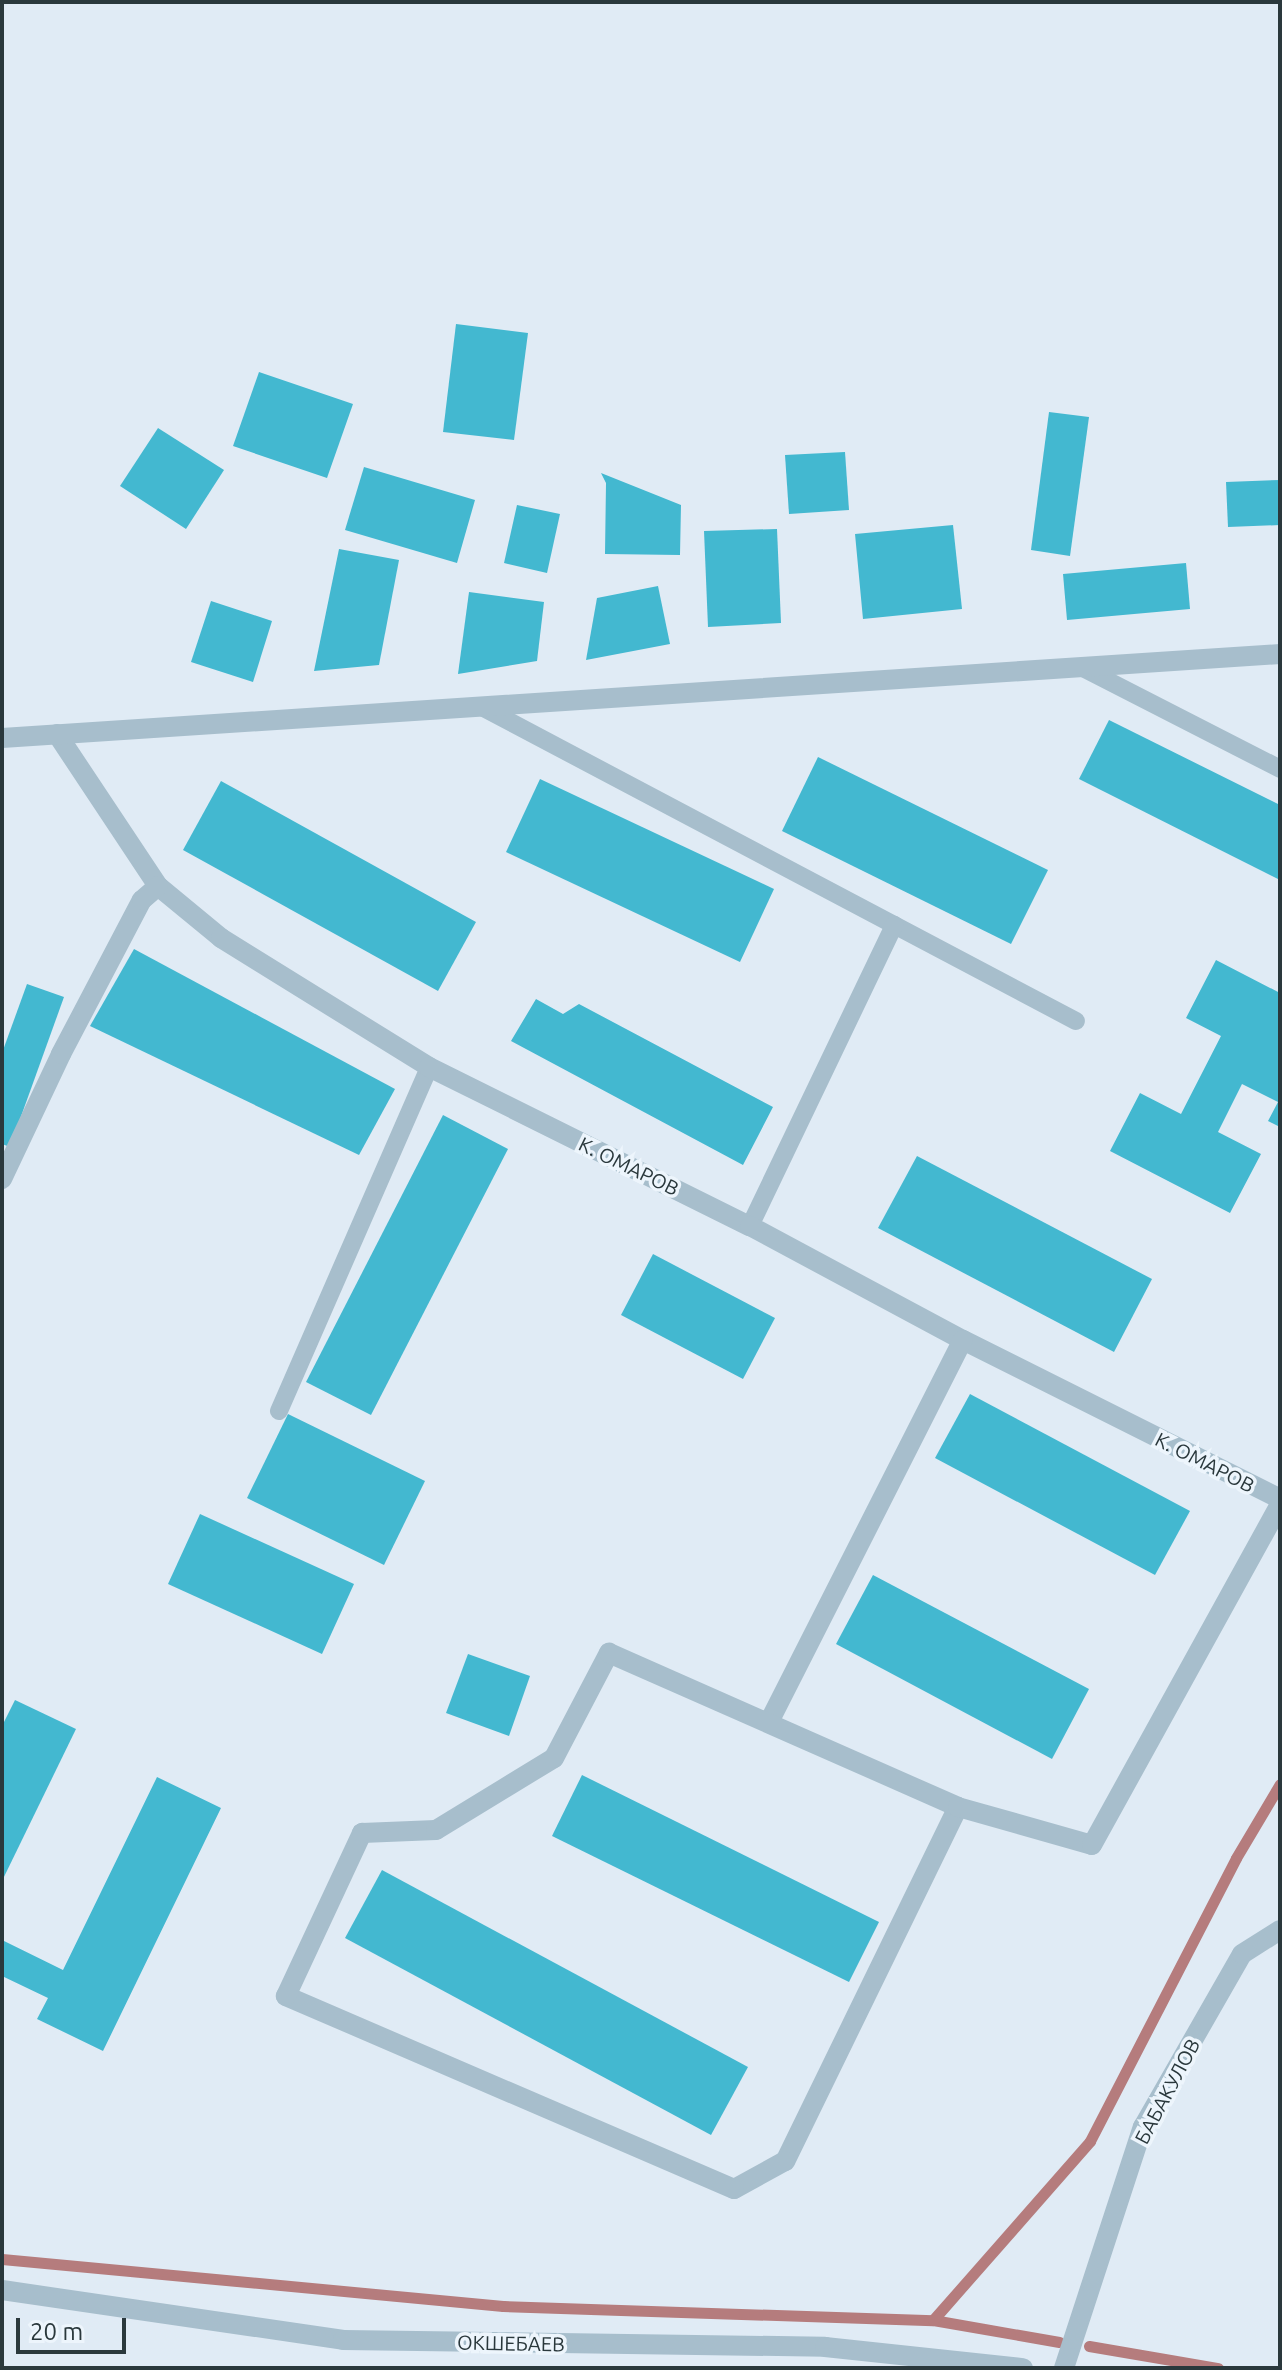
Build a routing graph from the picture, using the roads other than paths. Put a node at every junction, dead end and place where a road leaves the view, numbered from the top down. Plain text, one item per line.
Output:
1 (1280, 654) edge
2 (1081, 667) junction
3 (480, 706) junction
4 (57, 734) junction
5 (2, 738) edge
6 (1280, 769) edge
7 (158, 886) junction
8 (894, 925) junction
9 (1076, 1021) dead end
10 (429, 1067) junction
11 (2, 1179) edge
12 (750, 1226) junction
13 (963, 1340) junction
14 (279, 1411) dead end
15 (1280, 1502) edge
16 (769, 1722) junction
17 (958, 1807) junction
18 (1280, 1930) edge
19 (2, 2290) edge
20 (1023, 2368) edge
21 (1064, 2368) edge

1 - 2 street
2 - 3 street
2 - 6 lane
3 - 4 street
3 - 8 lane
4 - 5 street
4 - 7 street, К. ОМАРОВ
7 - 10 street, К. ОМАРОВ
7 - 11 street
8 - 9 lane
8 - 12 lane
10 - 12 street, К. ОМАРОВ
10 - 14 lane
12 - 13 street, К. ОМАРОВ
13 - 15 street, К. ОМАРОВ
13 - 16 street
15 - 17 street
16 - 17 street
16 - 17 street
18 - 21 street, БАБАКУЛОВ
19 - 20 street, ОКШЕБАЕВ

